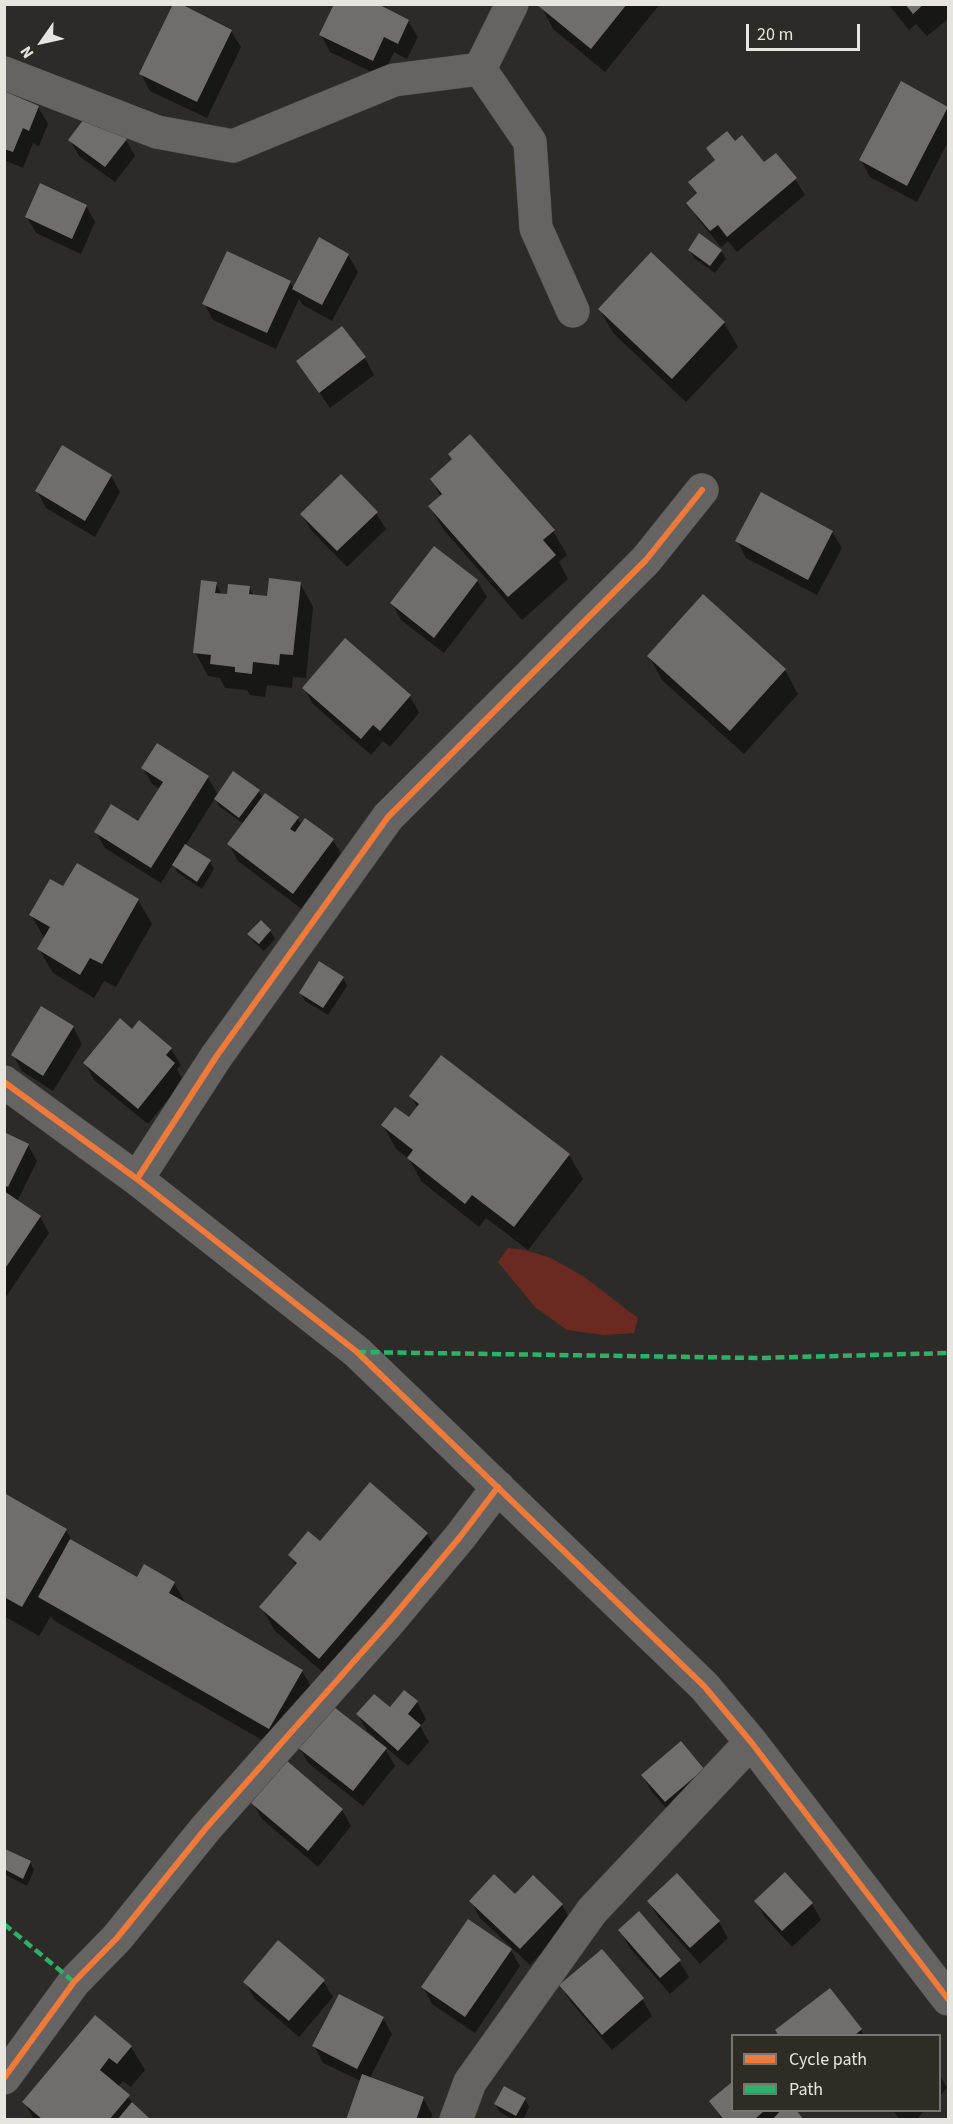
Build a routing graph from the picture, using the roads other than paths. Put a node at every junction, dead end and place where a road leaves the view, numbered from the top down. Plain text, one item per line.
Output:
1 (512, 4) edge
2 (480, 69) junction
3 (4, 73) edge
4 (573, 311) dead end
5 (702, 490) dead end
6 (4, 1082) edge
7 (137, 1179) junction
8 (498, 1487) junction
9 (751, 1742) junction
10 (948, 1999) edge
11 (4, 2078) edge
12 (456, 2120) edge

1 - 2 street
2 - 3 street
2 - 4 street
5 - 7 street
6 - 7 street
7 - 8 street
8 - 9 street
8 - 11 street
9 - 10 street
9 - 12 street

